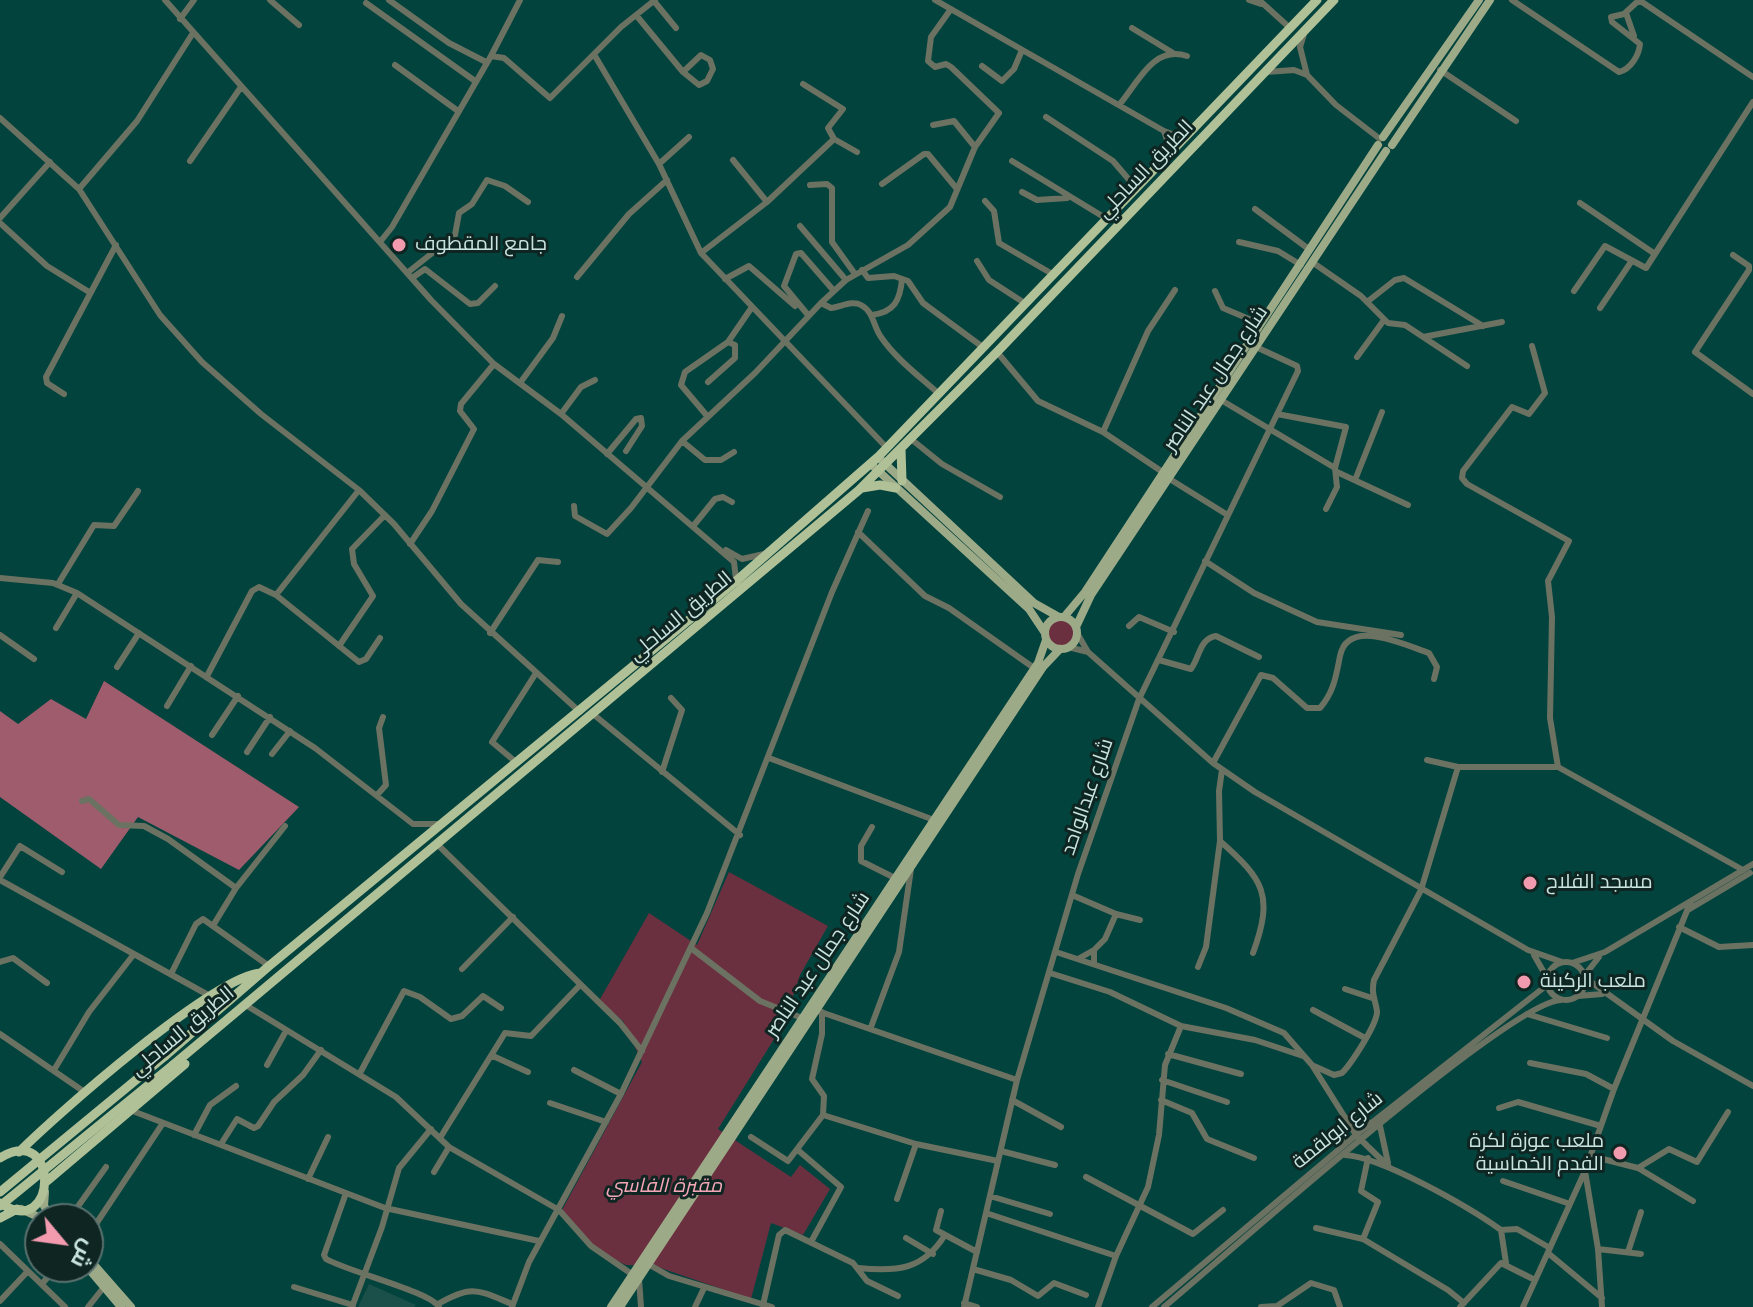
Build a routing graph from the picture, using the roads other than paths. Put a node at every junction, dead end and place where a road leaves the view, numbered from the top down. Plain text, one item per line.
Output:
1 (165, 0) edge
2 (194, 0) edge
3 (270, 0) edge
4 (389, 0) edge
5 (520, 0) edge
6 (654, 0) edge
7 (935, 0) edge
8 (1249, 0) edge
9 (1317, 0) edge
10 (1334, 0) edge
11 (1479, 0) edge
12 (1490, 0) edge
13 (1512, 0) edge
14 (1260, 2) edge
15 (366, 3) dead end
16 (951, 9) junction
17 (1626, 13) junction
18 (636, 15) junction
19 (180, 19) junction
20 (299, 25) dead end
21 (676, 28) dead end
22 (1132, 28) dead end
23 (1290, 28) junction
24 (1306, 30) junction
25 (193, 33) junction
26 (1634, 37) junction
27 (1022, 50) junction
28 (1173, 53) junction
29 (595, 56) junction
30 (1187, 56) dead end
31 (489, 59) junction
32 (395, 65) dead end
33 (982, 66) dead end
34 (1440, 70) junction
35 (683, 72) junction
36 (1263, 73) junction
37 (1307, 75) junction
38 (1753, 77) edge
39 (475, 81) junction
40 (803, 84) dead end
41 (241, 87) junction
42 (1753, 102) edge
43 (1119, 105) junction
44 (458, 111) junction
45 (1046, 117) dead end
46 (0, 118) edge
47 (1516, 121) dead end
48 (933, 125) dead end
49 (1193, 130) junction
50 (1164, 131) junction
51 (689, 137) dead end
52 (834, 139) junction
53 (1384, 143) junction
54 (975, 147) junction
55 (857, 152) dead end
56 (1165, 159) junction
57 (733, 160) dead end
58 (190, 161) dead end
59 (1012, 161) dead end
60 (50, 162) junction
61 (659, 164) junction
62 (667, 180) junction
63 (882, 184) dead end
64 (810, 185) dead end
65 (79, 189) junction
66 (957, 189) junction
67 (1137, 189) junction
68 (1022, 192) dead end
69 (985, 201) dead end
70 (528, 202) dead end
71 (767, 202) junction
72 (1580, 203) dead end
73 (1255, 209) dead end
74 (1097, 214) junction
75 (1107, 219) junction
76 (0, 221) edge
77 (800, 226) dead end
78 (831, 235) junction
79 (380, 242) junction
80 (813, 242) junction
81 (1239, 242) dead end
82 (116, 245) junction
83 (1310, 250) junction
84 (701, 253) junction
85 (1655, 254) junction
86 (1733, 255) dead end
87 (977, 261) dead end
88 (1312, 262) junction
89 (1631, 262) junction
90 (1301, 265) junction
91 (858, 272) junction
92 (1054, 275) junction
93 (410, 276) junction
94 (577, 277) dead end
95 (725, 279) junction
96 (902, 279) junction
97 (846, 280) junction
98 (495, 286) dead end
99 (1175, 290) dead end
100 (834, 291) junction
101 (1215, 291) dead end
102 (1574, 291) dead end
103 (89, 292) junction
104 (1367, 302) junction
105 (821, 303) junction
106 (1026, 304) junction
107 (795, 306) dead end
108 (752, 307) junction
109 (1600, 308) dead end
110 (808, 315) junction
111 (872, 315) junction
112 (562, 316) dead end
113 (1384, 320) junction
114 (1502, 322) dead end
115 (1483, 326) junction
116 (1259, 329) junction
117 (1423, 337) junction
118 (728, 342) junction
119 (785, 342) junction
120 (1532, 346) dead end
121 (1256, 347) junction
122 (984, 348) junction
123 (997, 352) junction
124 (1357, 357) dead end
125 (494, 364) junction
126 (1467, 366) dead end
127 (595, 380) dead end
128 (708, 382) dead end
129 (520, 383) junction
130 (64, 394) dead end
131 (939, 394) junction
132 (1753, 394) edge
133 (1221, 400) junction
134 (1382, 412) dead end
135 (561, 414) junction
136 (1277, 414) junction
137 (708, 417) junction
138 (1269, 430) junction
139 (1103, 432) junction
140 (911, 439) junction
141 (682, 441) junction
142 (887, 448) junction
143 (901, 449) junction
144 (626, 451) dead end
145 (734, 452) dead end
146 (607, 454) junction
147 (878, 464) junction
148 (1336, 470) junction
149 (1166, 475) junction
150 (1355, 480) junction
151 (899, 484) junction
152 (648, 488) junction
153 (359, 490) junction
154 (859, 490) junction
155 (138, 491) dead end
156 (1000, 497) dead end
157 (732, 502) dead end
158 (1408, 505) dead end
159 (574, 506) dead end
160 (1326, 509) dead end
161 (868, 511) dead end
162 (1226, 514) junction
163 (385, 515) junction
164 (694, 525) junction
165 (858, 532) junction
166 (707, 536) junction
167 (410, 544) junction
168 (769, 553) junction
169 (1205, 561) junction
170 (558, 562) dead end
171 (0, 578) edge
172 (735, 582) junction
173 (58, 584) junction
174 (77, 593) junction
175 (276, 595) junction
176 (1062, 617) junction
177 (1129, 626) dead end
178 (56, 628) dead end
179 (1076, 630) junction
180 (1174, 632) junction
181 (139, 633) junction
182 (490, 633) junction
183 (0, 635) edge
184 (1401, 635) dead end
185 (1046, 636) junction
186 (380, 638) dead end
187 (339, 646) junction
188 (1064, 648) junction
189 (1088, 652) junction
190 (1259, 657) dead end
191 (34, 659) dead end
192 (650, 660) junction
193 (1159, 660) junction
194 (191, 666) junction
195 (117, 667) dead end
196 (1034, 668) junction
197 (536, 673) junction
198 (207, 676) junction
199 (1434, 679) dead end
200 (238, 696) junction
201 (671, 698) dead end
202 (1139, 699) junction
203 (167, 706) dead end
204 (580, 712) junction
205 (593, 714) junction
206 (270, 717) junction
207 (383, 717) dead end
208 (290, 731) junction
209 (212, 735) dead end
210 (247, 752) dead end
211 (272, 754) dead end
212 (769, 758) junction
213 (1427, 760) dead end
214 (517, 763) junction
215 (1213, 763) junction
216 (1458, 767) junction
217 (1558, 767) junction
218 (1222, 770) junction
219 (662, 772) junction
220 (377, 795) junction
221 (82, 801) dead end
222 (934, 820) junction
223 (413, 824) junction
224 (442, 824) junction
225 (285, 826) dead end
226 (872, 827) dead end
227 (740, 835) junction
228 (1220, 841) junction
229 (436, 843) junction
230 (414, 846) junction
231 (911, 866) junction
232 (1750, 869) edge
233 (62, 872) dead end
234 (0, 878) edge
235 (895, 878) junction
236 (236, 888) junction
237 (1421, 890) junction
238 (1072, 895) junction
239 (1691, 901) junction
240 (1688, 910) junction
241 (1116, 914) junction
242 (513, 917) junction
243 (1140, 920) dead end
244 (214, 924) junction
245 (1679, 927) junction
246 (1753, 945) edge
247 (691, 948) junction
248 (1094, 950) junction
249 (1528, 950) junction
250 (1056, 952) junction
251 (1605, 952) junction
252 (1253, 953) dead end
253 (134, 954) junction
254 (1078, 959) junction
255 (0, 962) edge
256 (1562, 962) junction
257 (1572, 963) junction
258 (1094, 964) junction
259 (269, 966) junction
260 (1198, 967) dead end
261 (462, 969) dead end
262 (260, 973) junction
263 (1050, 973) junction
264 (171, 974) junction
265 (1584, 977) junction
266 (47, 983) dead end
267 (1547, 983) junction
268 (580, 985) junction
269 (1345, 989) dead end
270 (210, 996) junction
271 (1578, 996) junction
272 (1609, 996) junction
273 (1372, 998) junction
274 (1561, 1000) junction
275 (244, 1004) junction
276 (501, 1008) dead end
277 (1313, 1010) dead end
278 (819, 1011) junction
279 (1527, 1014) junction
280 (802, 1018) junction
281 (1644, 1018) junction
282 (1181, 1026) junction
283 (871, 1027) junction
284 (216, 1028) junction
285 (286, 1031) junction
286 (0, 1034) edge
287 (1365, 1038) junction
288 (1607, 1038) dead end
289 (321, 1050) junction
290 (642, 1051) junction
291 (1168, 1054) junction
292 (493, 1056) junction
293 (1307, 1057) junction
294 (1530, 1063) dead end
295 (267, 1065) dead end
296 (1312, 1065) junction
297 (54, 1070) junction
298 (574, 1070) dead end
299 (528, 1072) dead end
300 (360, 1073) junction
301 (1241, 1074) dead end
302 (1017, 1080) junction
303 (1162, 1080) junction
304 (236, 1086) dead end
305 (1753, 1086) edge
306 (1614, 1089) junction
307 (87, 1093) junction
308 (621, 1094) junction
309 (1012, 1100) junction
310 (1161, 1100) junction
311 (1227, 1102) dead end
312 (550, 1103) dead end
313 (1499, 1108) dead end
314 (130, 1110) junction
315 (1728, 1112) dead end
316 (823, 1115) junction
317 (1344, 1118) junction
318 (606, 1122) junction
319 (163, 1123) junction
320 (1371, 1123) junction
321 (1380, 1126) junction
322 (1601, 1126) junction
323 (1061, 1127) dead end
324 (431, 1129) junction
325 (194, 1135) junction
326 (328, 1137) dead end
327 (751, 1137) dead end
328 (440, 1138) junction
329 (1359, 1138) junction
330 (221, 1144) junction
331 (916, 1144) junction
332 (449, 1147) junction
333 (1341, 1147) junction
334 (0, 1148) edge
335 (799, 1151) junction
336 (1001, 1151) junction
337 (16, 1152) junction
338 (1345, 1155) junction
339 (1591, 1156) junction
340 (0, 1158) edge
341 (1254, 1158) dead end
342 (1368, 1158) junction
343 (998, 1161) junction
344 (1055, 1165) dead end
345 (106, 1167) dead end
346 (1389, 1167) junction
347 (1638, 1168) junction
348 (1585, 1171) junction
349 (434, 1172) dead end
350 (1086, 1177) dead end
351 (308, 1179) junction
352 (47, 1181) junction
353 (1503, 1181) dead end
354 (0, 1192) edge
355 (45, 1192) junction
356 (346, 1193) junction
357 (990, 1196) junction
358 (897, 1199) dead end
359 (1693, 1201) dead end
360 (44, 1203) edge
361 (80, 1203) edge
362 (0, 1204) edge
363 (1570, 1204) junction
364 (1140, 1207) junction
365 (385, 1208) junction
366 (19, 1209) junction
367 (559, 1210) junction
368 (1223, 1210) dead end
369 (24, 1211) edge
370 (941, 1211) dead end
371 (104, 1212) edge
372 (1641, 1212) dead end
373 (986, 1213) junction
374 (1050, 1214) dead end
375 (0, 1218) edge
376 (1316, 1228) dead end
377 (1501, 1230) junction
378 (945, 1235) junction
379 (906, 1238) dead end
380 (1363, 1239) junction
381 (539, 1241) junction
382 (811, 1242) junction
383 (0, 1244) edge
384 (1598, 1249) junction
385 (1549, 1250) junction
386 (977, 1252) junction
387 (1628, 1252) junction
388 (933, 1254) junction
389 (1641, 1254) dead end
390 (1116, 1256) junction
391 (1506, 1263) junction
392 (648, 1264) junction
393 (24, 1267) edge
394 (858, 1268) junction
395 (973, 1269) junction
396 (24, 1275) edge
397 (104, 1276) edge
398 (636, 1276) junction
399 (364, 1277) junction
400 (1535, 1280) junction
401 (101, 1283) edge
402 (42, 1284) edge
403 (104, 1287) junction
404 (294, 1287) dead end
405 (704, 1288) junction
406 (1086, 1295) dead end
407 (898, 1296) dead end
408 (1602, 1298) junction
409 (0, 1301) edge
410 (763, 1305) junction
411 (964, 1305) edge
412 (1462, 1305) edge
413 (352, 1306) edge
414 (439, 1306) edge
415 (512, 1306) edge
416 (1278, 1306) edge
417 (65, 1307) edge
418 (88, 1307) edge
419 (121, 1307) edge
420 (131, 1307) edge
421 (611, 1307) edge
422 (620, 1307) edge
423 (641, 1307) edge
424 (695, 1307) edge
425 (772, 1307) edge
426 (977, 1307) edge
427 (1098, 1307) edge
428 (1152, 1307) edge
429 (1164, 1307) edge
430 (1261, 1307) edge
431 (1340, 1307) edge
432 (1523, 1307) edge
433 (1602, 1307) edge

1 - 19 street
2 - 19 street
3 - 20 street
4 - 31 street
5 - 31 street
6 - 18 street
6 - 21 street
7 - 16 street
8 - 14 street
9 - 23 highway, الطريق الساحلي
10 - 24 highway, الطريق الساحلي
11 - 53 main road, شارع جمال عبد الناصر
12 - 34 main road, شارع جمال عبد الناصر
13 - 26 street
14 - 23 street
15 - 39 street
16 - 27 street
16 - 54 street
17 - 26 street
17 - 26 street
17 - 38 street
18 - 29 street
18 - 35 street
19 - 25 street
22 - 28 street
23 - 49 highway, الطريق الساحلي
24 - 36 highway, الطريق الساحلي
24 - 37 street
25 - 41 street
25 - 65 street
27 - 33 street
27 - 43 street
28 - 30 street
28 - 43 street
29 - 31 street
29 - 61 street
31 - 39 street
32 - 44 street
34 - 47 street
34 - 53 main road, شارع جمال عبد الناصر
35 - 35 street
36 - 37 street
36 - 123 highway, الطريق الساحلي
37 - 53 street
39 - 44 street
40 - 52 street
41 - 58 street
41 - 79 street
42 - 85 street
43 - 50 street
44 - 79 street
45 - 67 street
46 - 60 street
48 - 54 street
49 - 50 street
49 - 56 highway, الطريق الساحلي
50 - 56 street
51 - 61 street
52 - 55 street
52 - 71 street
53 - 83 main road, شارع جمال عبد الناصر
53 - 88 main road, شارع جمال عبد الناصر
54 - 66 street
56 - 67 highway, الطريق الساحلي
57 - 71 street
59 - 74 street
60 - 65 street
60 - 76 street
61 - 62 street
62 - 84 street
62 - 94 street
63 - 66 street
64 - 78 street
65 - 82 street
66 - 91 street
67 - 75 highway, الطريق الساحلي
68 - 74 street
69 - 92 street
70 - 93 street
71 - 84 street
72 - 85 street
73 - 83 street
74 - 75 street
75 - 92 highway, الطريق الساحلي
76 - 103 street
77 - 80 street
78 - 80 street
78 - 91 street
79 - 93 street
80 - 97 street
81 - 90 street
82 - 103 street
82 - 153 street
83 - 90 main road, شارع جمال عبد الناصر
84 - 95 street
85 - 89 street
86 - 132 street
87 - 106 street
88 - 104 street
88 - 121 main road, شارع جمال عبد الناصر
89 - 102 street
89 - 109 street
90 - 116 main road, شارع جمال عبد الناصر
91 - 96 street
91 - 97 street
92 - 106 highway, الطريق الساحلي
93 - 98 street
93 - 125 street
95 - 107 street
95 - 108 street
96 - 111 street
96 - 122 street
97 - 100 street
99 - 139 street
100 - 105 street
100 - 110 street
101 - 116 street
103 - 130 street
104 - 113 street
104 - 115 street
105 - 110 street
105 - 111 street
106 - 122 highway, الطريق الساحلي
108 - 118 street
108 - 119 street
110 - 119 street
111 - 131 street
112 - 129 street
113 - 117 street
113 - 124 street
114 - 115 street
115 - 117 street
116 - 149 main road, شارع جمال عبد الناصر
117 - 126 street
118 - 128 street
118 - 137 street
119 - 137 street
119 - 142 street
120 - 217 street
121 - 133 main road, شارع جمال عبد الناصر
121 - 136 street, شارع عبدالواحد
122 - 131 highway, الطريق الساحلي
123 - 139 street
123 - 140 highway, الطريق الساحلي
125 - 129 street
125 - 167 street
127 - 135 street
129 - 135 street
131 - 142 highway, الطريق الساحلي
133 - 138 street
133 - 149 main road, شارع جمال عبد الناصر
134 - 150 street
135 - 146 street
136 - 138 street, شارع عبدالواحد
136 - 148 street
137 - 141 street
138 - 148 street
138 - 162 street, شارع عبدالواحد
139 - 149 street
140 - 143 highway, الطريق الساحلي
140 - 156 street
141 - 145 street
141 - 152 street
142 - 147 highway, الطريق الساحلي
143 - 147 highway, الطريق الساحلي
143 - 151 highway
144 - 146 street
146 - 152 street
147 - 151 main road
147 - 154 highway, الطريق الساحلي
147 - 168 highway, الطريق الساحلي
148 - 150 street
148 - 160 street
149 - 162 street
149 - 176 main road, شارع جمال عبد الناصر
149 - 179 main road, شارع جمال عبد الناصر
150 - 158 street
151 - 154 highway
151 - 176 main road
151 - 185 main road
152 - 159 street
152 - 164 street
153 - 163 street
153 - 175 street
154 - 192 highway, الطريق الساحلي
155 - 173 street
157 - 164 street
161 - 165 street
162 - 169 street, شارع عبدالواحد
163 - 167 street
163 - 187 street
164 - 166 street
165 - 196 street
165 - 212 street
166 - 168 street
166 - 172 street
167 - 182 street
168 - 172 highway, الطريق الساحلي
169 - 180 street, شارع عبدالواحد
169 - 184 street
170 - 182 street
171 - 173 street
172 - 192 highway, الطريق الساحلي
173 - 174 street
174 - 178 street
174 - 181 street
175 - 187 street
175 - 198 street
176 - 179 main road
176 - 185 main road, شارع جمال عبد الناصر
177 - 180 street
179 - 188 main road, شارع جمال عبد الناصر
179 - 189 street
180 - 193 street, شارع عبدالواحد
181 - 194 street
181 - 195 street
182 - 197 street
183 - 191 street
185 - 188 main road
185 - 196 main road, شارع جمال عبد الناصر
186 - 187 street
188 - 189 street
188 - 231 main road, شارع جمال عبد الناصر
189 - 202 street
190 - 193 street
192 - 204 highway, الطريق الساحلي
192 - 205 highway, الطريق الساحلي
193 - 202 street, شارع عبدالواحد
194 - 198 street
194 - 203 street
196 - 222 main road, شارع جمال عبد الناصر
197 - 204 street
197 - 214 street
198 - 200 street
199 - 215 street
200 - 206 street
200 - 209 street
201 - 219 street
202 - 215 street
202 - 238 street, شارع عبدالواحد
204 - 214 highway, الطريق الساحلي
205 - 219 street
205 - 229 highway, الطريق الساحلي
206 - 208 street
206 - 210 street
207 - 220 street
208 - 211 street
208 - 220 street
212 - 222 street
212 - 227 street
213 - 216 street
214 - 224 highway, الطريق الساحلي
215 - 218 street
216 - 217 street
216 - 237 street
217 - 232 street
218 - 228 street
218 - 237 street
219 - 227 street
220 - 223 street
221 - 236 street
222 - 235 main road, شارع جمال عبد الناصر
223 - 224 street
223 - 230 street
224 - 230 highway, الطريق الساحلي
225 - 236 street
226 - 235 street
227 - 247 street
228 - 252 street
228 - 260 street
229 - 242 street
229 - 275 highway, الطريق الساحلي
230 - 259 highway, الطريق الساحلي
231 - 278 main road, شارع جمال عبد الناصر
231 - 283 street
232 - 239 street
232 - 240 street
233 - 234 street
234 - 253 street
235 - 280 main road, شارع جمال عبد الناصر
236 - 244 street
237 - 249 street
237 - 273 street
238 - 241 street
238 - 250 street, شارع عبدالواحد
239 - 240 street
239 - 251 street
240 - 245 street
241 - 243 street
241 - 248 street
242 - 261 street
242 - 268 street
244 - 259 street
244 - 264 street
245 - 246 street
245 - 281 street
247 - 280 street
247 - 290 street
248 - 254 street
248 - 258 street
249 - 256 street
249 - 267 street
250 - 254 street
250 - 263 street, شارع عبدالواحد
251 - 257 street
251 - 265 street
253 - 264 street
253 - 297 street
254 - 258 street
255 - 266 street
256 - 257 street
256 - 267 street
257 - 265 street
258 - 293 street
259 - 262 highway, الطريق الساحلي
262 - 270 highway
262 - 354 highway, الطريق الساحلي, bridge
263 - 282 street
263 - 302 street, شارع عبدالواحد
264 - 270 street
265 - 271 street
265 - 272 street
267 - 274 street
267 - 320 street, شارع ابولقمة
268 - 290 street
268 - 292 street
269 - 273 street
270 - 307 highway
271 - 272 street
271 - 274 street
272 - 281 street
273 - 287 street
274 - 279 street, شارع ابولقمة
275 - 284 highway, الطريق الساحلي
275 - 285 street
276 - 300 street
277 - 287 street
278 - 283 street
278 - 316 street
278 - 392 main road, شارع جمال عبد الناصر
279 - 288 street
279 - 321 street, شارع ابولقمة
280 - 398 main road, شارع جمال عبد الناصر
281 - 305 street
281 - 306 street
282 - 291 street
282 - 293 street
283 - 302 street
284 - 314 highway
284 - 362 highway, الطريق الساحلي, bridge
285 - 289 street
285 - 295 street
286 - 297 street
287 - 296 street
289 - 300 street
289 - 330 street
290 - 308 street
291 - 301 street
291 - 303 street
292 - 299 street
292 - 328 street
293 - 296 street
294 - 306 street
296 - 317 street
297 - 307 street
298 - 308 street
300 - 324 street
302 - 309 street, شارع عبدالواحد
303 - 310 street
303 - 311 street
304 - 325 street
306 - 322 street
307 - 337 highway
308 - 318 street
309 - 323 street
309 - 336 street, شارع عبدالواحد
310 - 341 street
310 - 364 street
312 - 318 street
313 - 322 street
314 - 319 street
314 - 352 highway
315 - 347 street
316 - 331 street
316 - 335 street
317 - 320 street
317 - 329 street
317 - 333 street
318 - 367 street
319 - 325 street
319 - 371 street
320 - 329 street, شارع ابولقمة
321 - 329 street, شارع ابولقمة
321 - 346 street
322 - 339 street
324 - 328 street
324 - 365 street
325 - 330 street
326 - 351 street
327 - 335 street
328 - 332 street
329 - 333 street, شارع ابولقمة
329 - 338 street, شارع ابولقمة
329 - 346 street
330 - 351 street
331 - 343 street
331 - 358 street
332 - 349 street
332 - 367 street
333 - 428 street, شارع ابولقمة
334 - 337 highway
335 - 382 street
336 - 343 street, شارع عبدالواحد
336 - 344 street
337 - 340 highway
337 - 352 highway
338 - 342 street
338 - 429 street, شارع ابولقمة
339 - 347 street
339 - 348 street
342 - 346 street
342 - 380 street
343 - 357 street, شارع عبدالواحد
345 - 361 street
346 - 377 street
347 - 359 street
348 - 363 street
348 - 384 street
350 - 364 street
351 - 356 street
352 - 355 highway
353 - 363 street
355 - 360 main road
355 - 366 highway
356 - 365 street
356 - 399 street
357 - 373 street, شارع عبدالواحد
357 - 374 street
362 - 366 highway
363 - 385 street
364 - 368 street
364 - 390 street
365 - 381 street
365 - 399 street
366 - 369 main road
366 - 375 highway
367 - 381 street
367 - 398 street
370 - 378 street
372 - 387 street
373 - 386 street, شارع عبدالواحد
373 - 390 street
376 - 380 street
377 - 385 street
377 - 391 street
378 - 386 street
378 - 388 street
379 - 388 street
380 - 412 street
381 - 415 street
382 - 394 street
382 - 410 street
383 - 393 street
384 - 387 street
384 - 408 street
385 - 400 street
385 - 408 street
386 - 395 street, شارع عبدالواحد
387 - 389 street
388 - 394 street
390 - 427 street
391 - 400 street
391 - 412 street
392 - 398 main road, شارع جمال عبد الناصر
392 - 405 street
394 - 407 street
395 - 406 street
395 - 411 street, شارع عبدالواحد
396 - 409 street
397 - 420 main road
398 - 421 main road, شارع جمال عبد الناصر
398 - 422 main road, شارع جمال عبد الناصر
398 - 423 street
399 - 413 street
399 - 414 street
400 - 432 street
401 - 403 main road
402 - 417 street
403 - 418 street
403 - 419 main road
404 - 413 street
405 - 410 street
405 - 424 street
408 - 433 street
410 - 425 street
411 - 426 street
414 - 415 street
416 - 430 street
416 - 431 street

